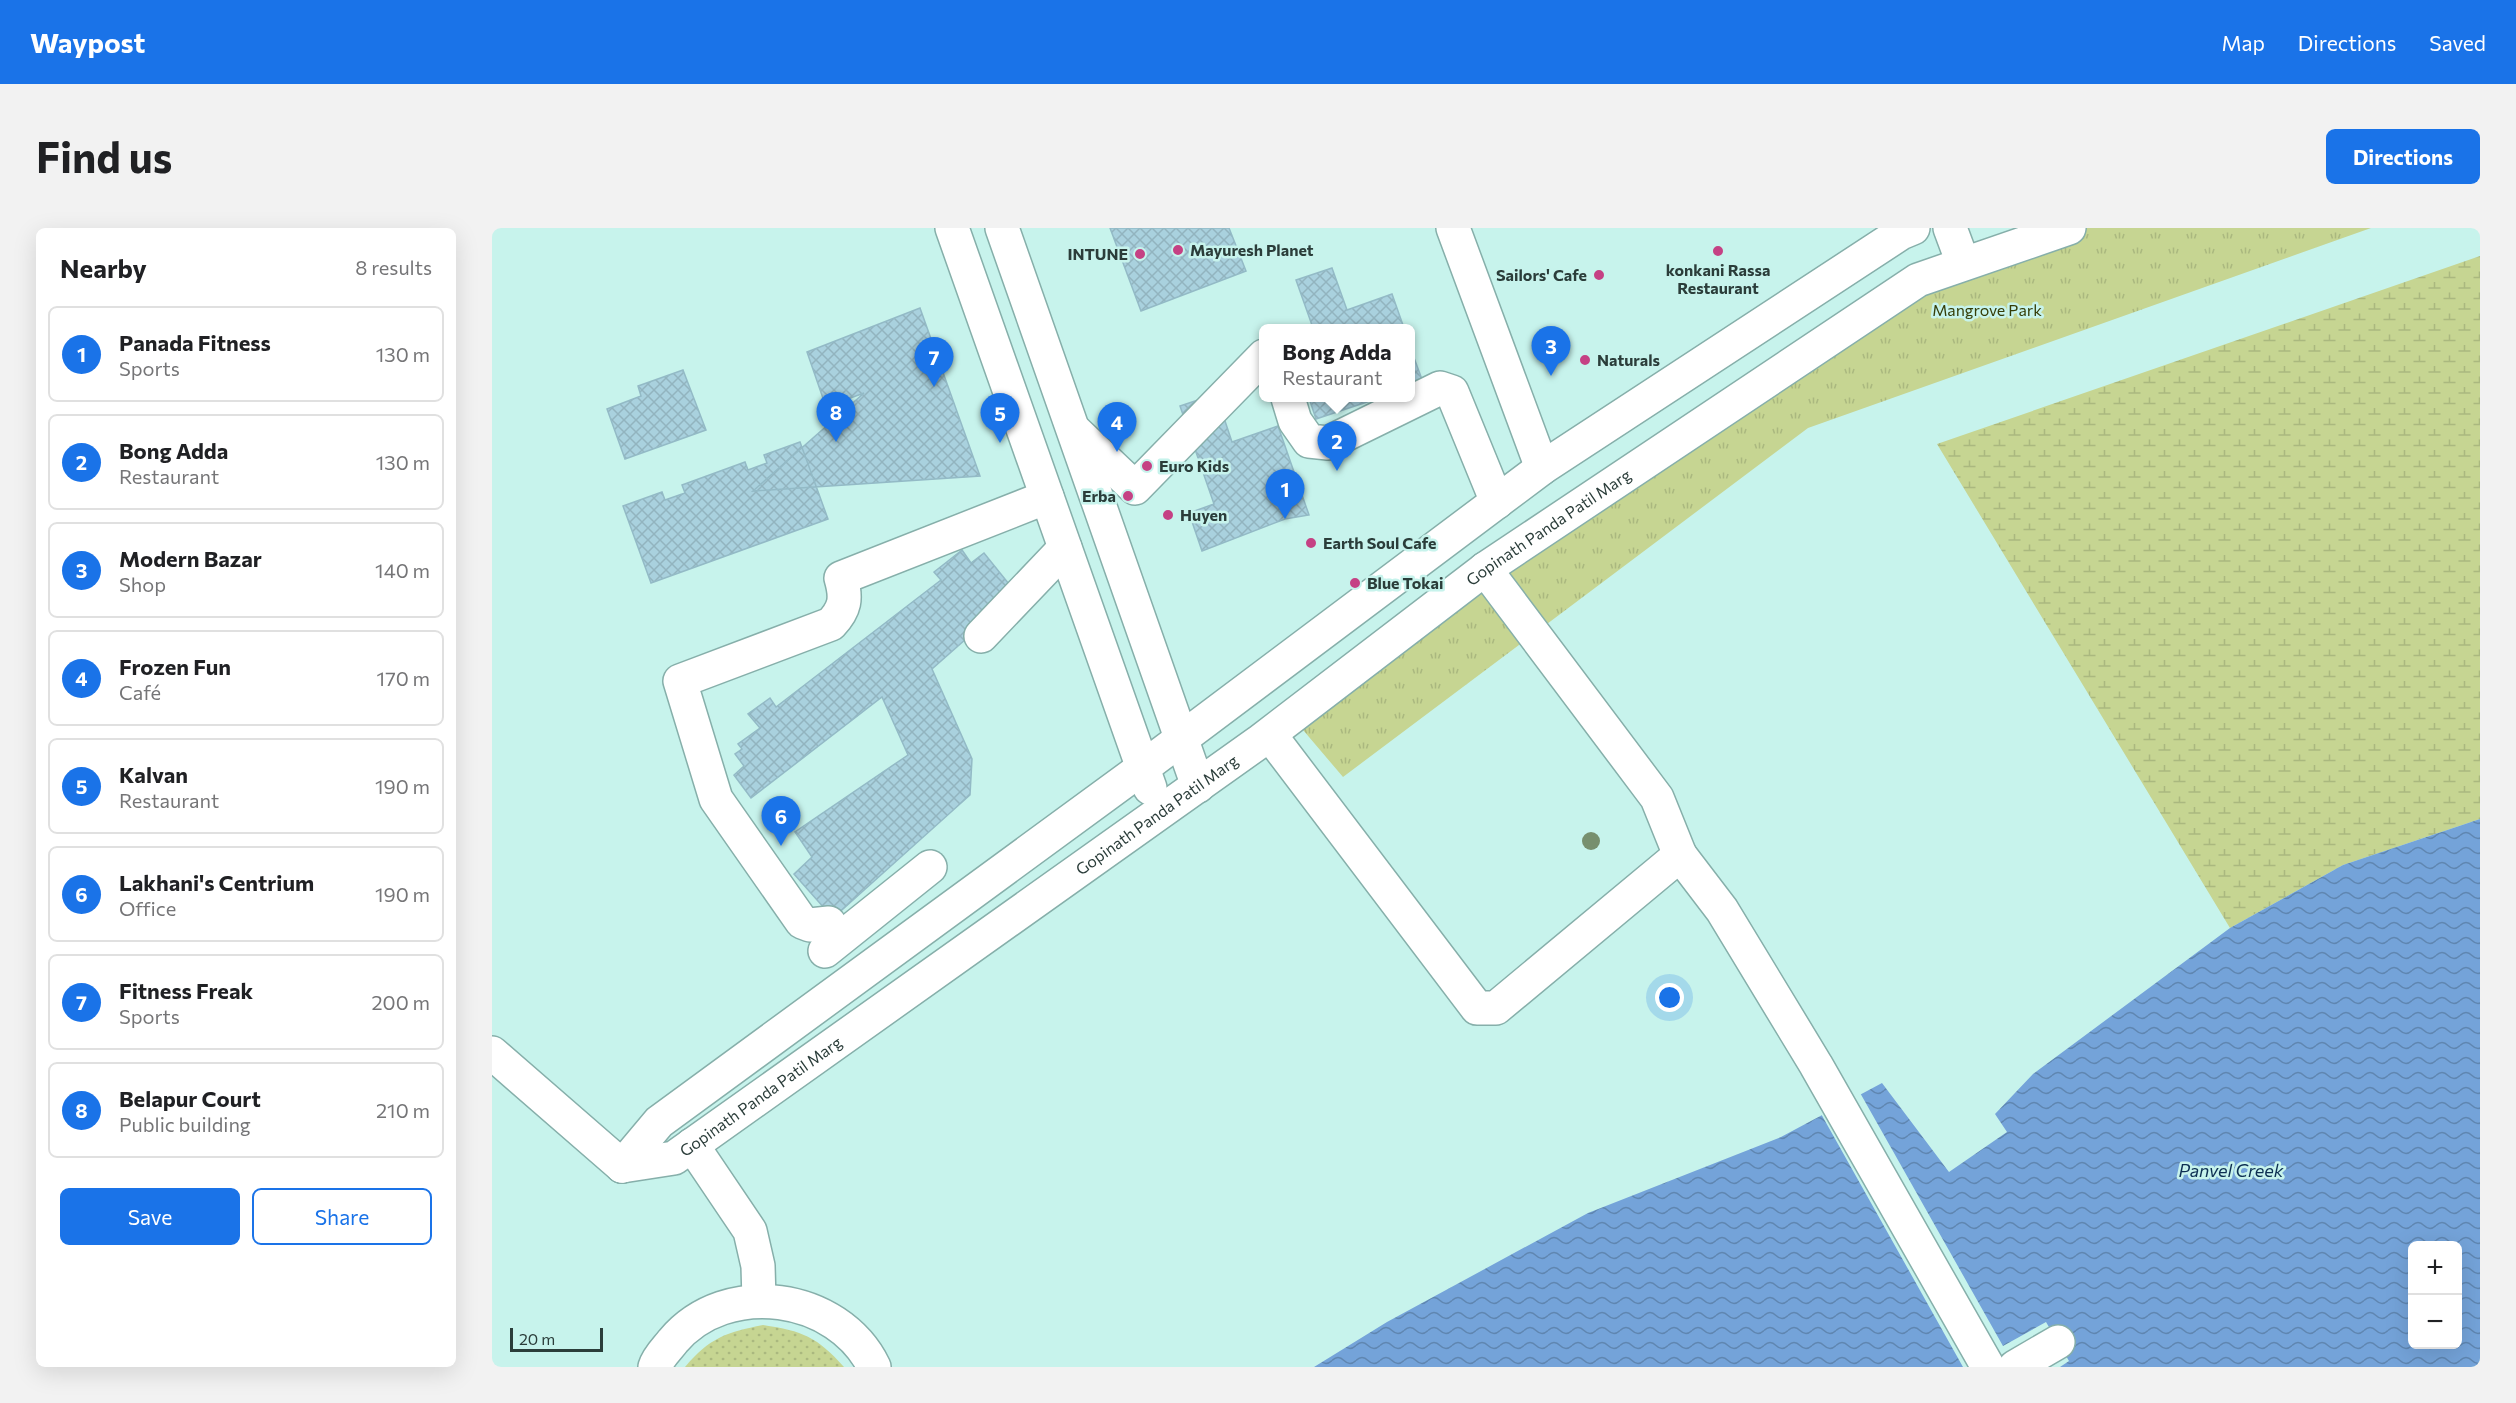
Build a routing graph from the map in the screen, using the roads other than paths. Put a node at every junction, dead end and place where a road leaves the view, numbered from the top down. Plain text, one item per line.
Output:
1 (952, 228) edge
2 (1002, 228) edge
3 (1453, 228) edge
4 (1950, 228) edge
5 (2069, 228) edge
6 (1905, 230) edge
7 (1963, 263) junction
8 (1918, 280) junction
9 (1259, 360) edge
10 (1415, 400) edge
11 (1289, 402) edge
12 (1411, 402) edge
13 (1072, 428) junction
14 (1542, 468) junction
15 (1047, 497) junction
16 (1497, 502) junction
17 (1065, 548) junction
18 (1485, 569) junction
19 (981, 636) dead end
20 (1270, 735) junction
21 (1181, 739) junction
22 (1141, 769) junction
23 (1198, 786) junction
24 (1161, 811) junction
25 (1680, 855) junction
26 (957, 902) junction
27 (824, 938) junction
28 (849, 981) junction
29 (492, 1053) edge
30 (692, 1145) junction
31 (622, 1166) junction
32 (759, 1300) junction
33 (2058, 1342) dead end
34 (654, 1367) edge
35 (874, 1367) edge
36 (1988, 1367) edge
37 (2015, 1367) edge

1 - 15 street
2 - 13 street
3 - 14 street
4 - 7 street
5 - 7 street, Gopinath Panda Patil Marg
6 - 8 street
6 - 14 street
7 - 8 street, Gopinath Panda Patil Marg
8 - 18 street, Gopinath Panda Patil Marg
9 - 13 street
10 - 16 street
11 - 12 street
13 - 21 street
14 - 16 street
15 - 17 street
15 - 27 street
16 - 21 street
17 - 19 street
17 - 22 street
18 - 20 street, Gopinath Panda Patil Marg
18 - 25 street
20 - 23 street, Gopinath Panda Patil Marg
20 - 25 street
21 - 22 street
21 - 23 street
22 - 24 street
22 - 26 street
23 - 24 street, Gopinath Panda Patil Marg
24 - 30 street, Gopinath Panda Patil Marg
25 - 36 street
26 - 27 street
26 - 28 street
27 - 28 street
28 - 31 street
29 - 31 street
30 - 31 street, Gopinath Panda Patil Marg
30 - 32 street
32 - 34 street
32 - 35 street
33 - 37 street

